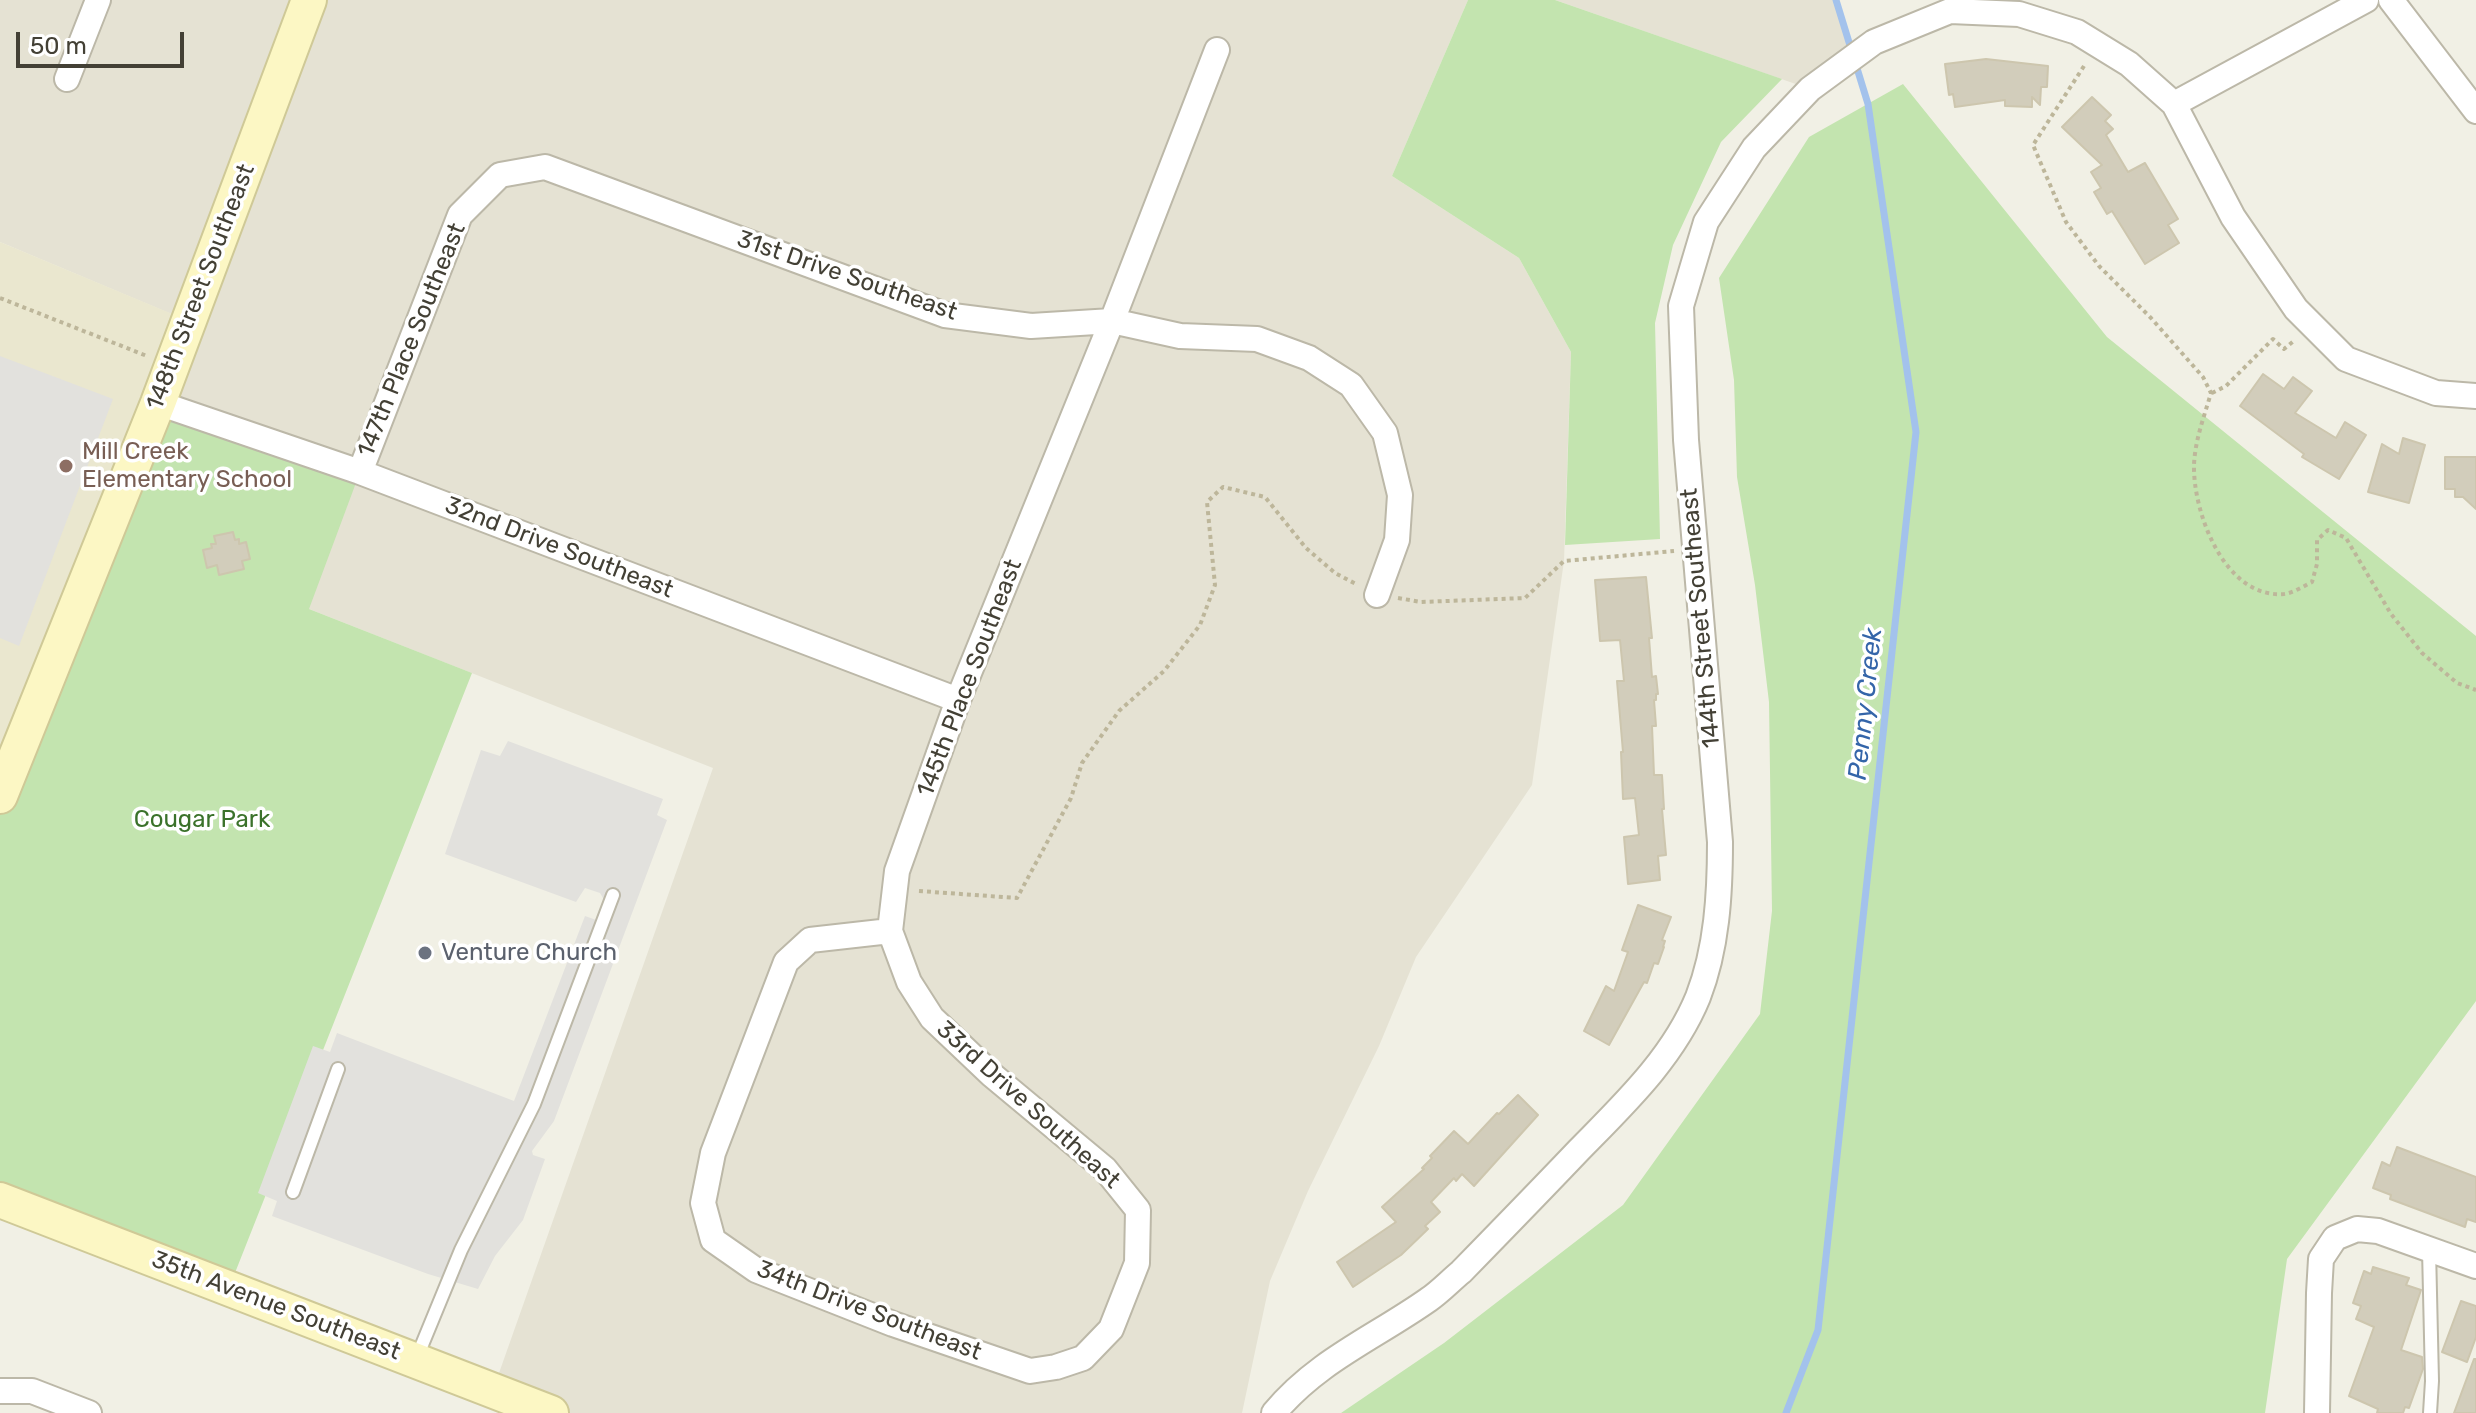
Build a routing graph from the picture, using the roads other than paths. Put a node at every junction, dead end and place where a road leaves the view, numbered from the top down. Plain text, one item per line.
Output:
1 (98, 0) edge
2 (309, 0) edge
3 (2366, 0) edge
4 (2391, 0) edge
5 (1217, 50) dead end
6 (67, 79) dead end
7 (2174, 104) junction
8 (2476, 111) edge
9 (500, 175) joint
10 (1112, 321) junction
11 (164, 387) junction
12 (2476, 396) edge
13 (360, 472) junction
14 (1377, 595) road end
15 (958, 700) junction
16 (0, 796) edge
17 (613, 895) dead end
18 (890, 931) junction
19 (338, 1069) dead end
20 (293, 1192) dead end
21 (0, 1200) edge
22 (2429, 1249) junction
23 (2476, 1266) edge
24 (416, 1360) junction
25 (1030, 1371) joint
26 (0, 1391) edge
27 (89, 1413) edge
28 (551, 1413) edge
29 (1274, 1413) edge
30 (2317, 1413) edge
31 (2430, 1413) edge

1 - 6 street
2 - 11 street, 148th Street Southeast
3 - 7 street
4 - 8 street
5 - 10 street, 145th Place Southeast
7 - 12 street
7 - 29 street, 144th Street Southeast
9 - 10 street, 31st Drive Southeast
9 - 13 street, 147th Place Southeast
10 - 14 street, 31st Drive Southeast
10 - 15 street, 145th Place Southeast
11 - 13 street, 32nd Drive Southeast
11 - 16 street, 148th Street Southeast
13 - 15 street, 32nd Drive Southeast
15 - 18 street, 145th Place Southeast
17 - 24 lane
18 - 25 street, 33rd Drive Southeast
18 - 25 street, 34th Drive Southeast
19 - 20 lane
21 - 24 street, 35th Avenue Southeast
22 - 23 street
22 - 30 street
22 - 31 lane
24 - 28 street, 35th Avenue Southeast
26 - 27 street

